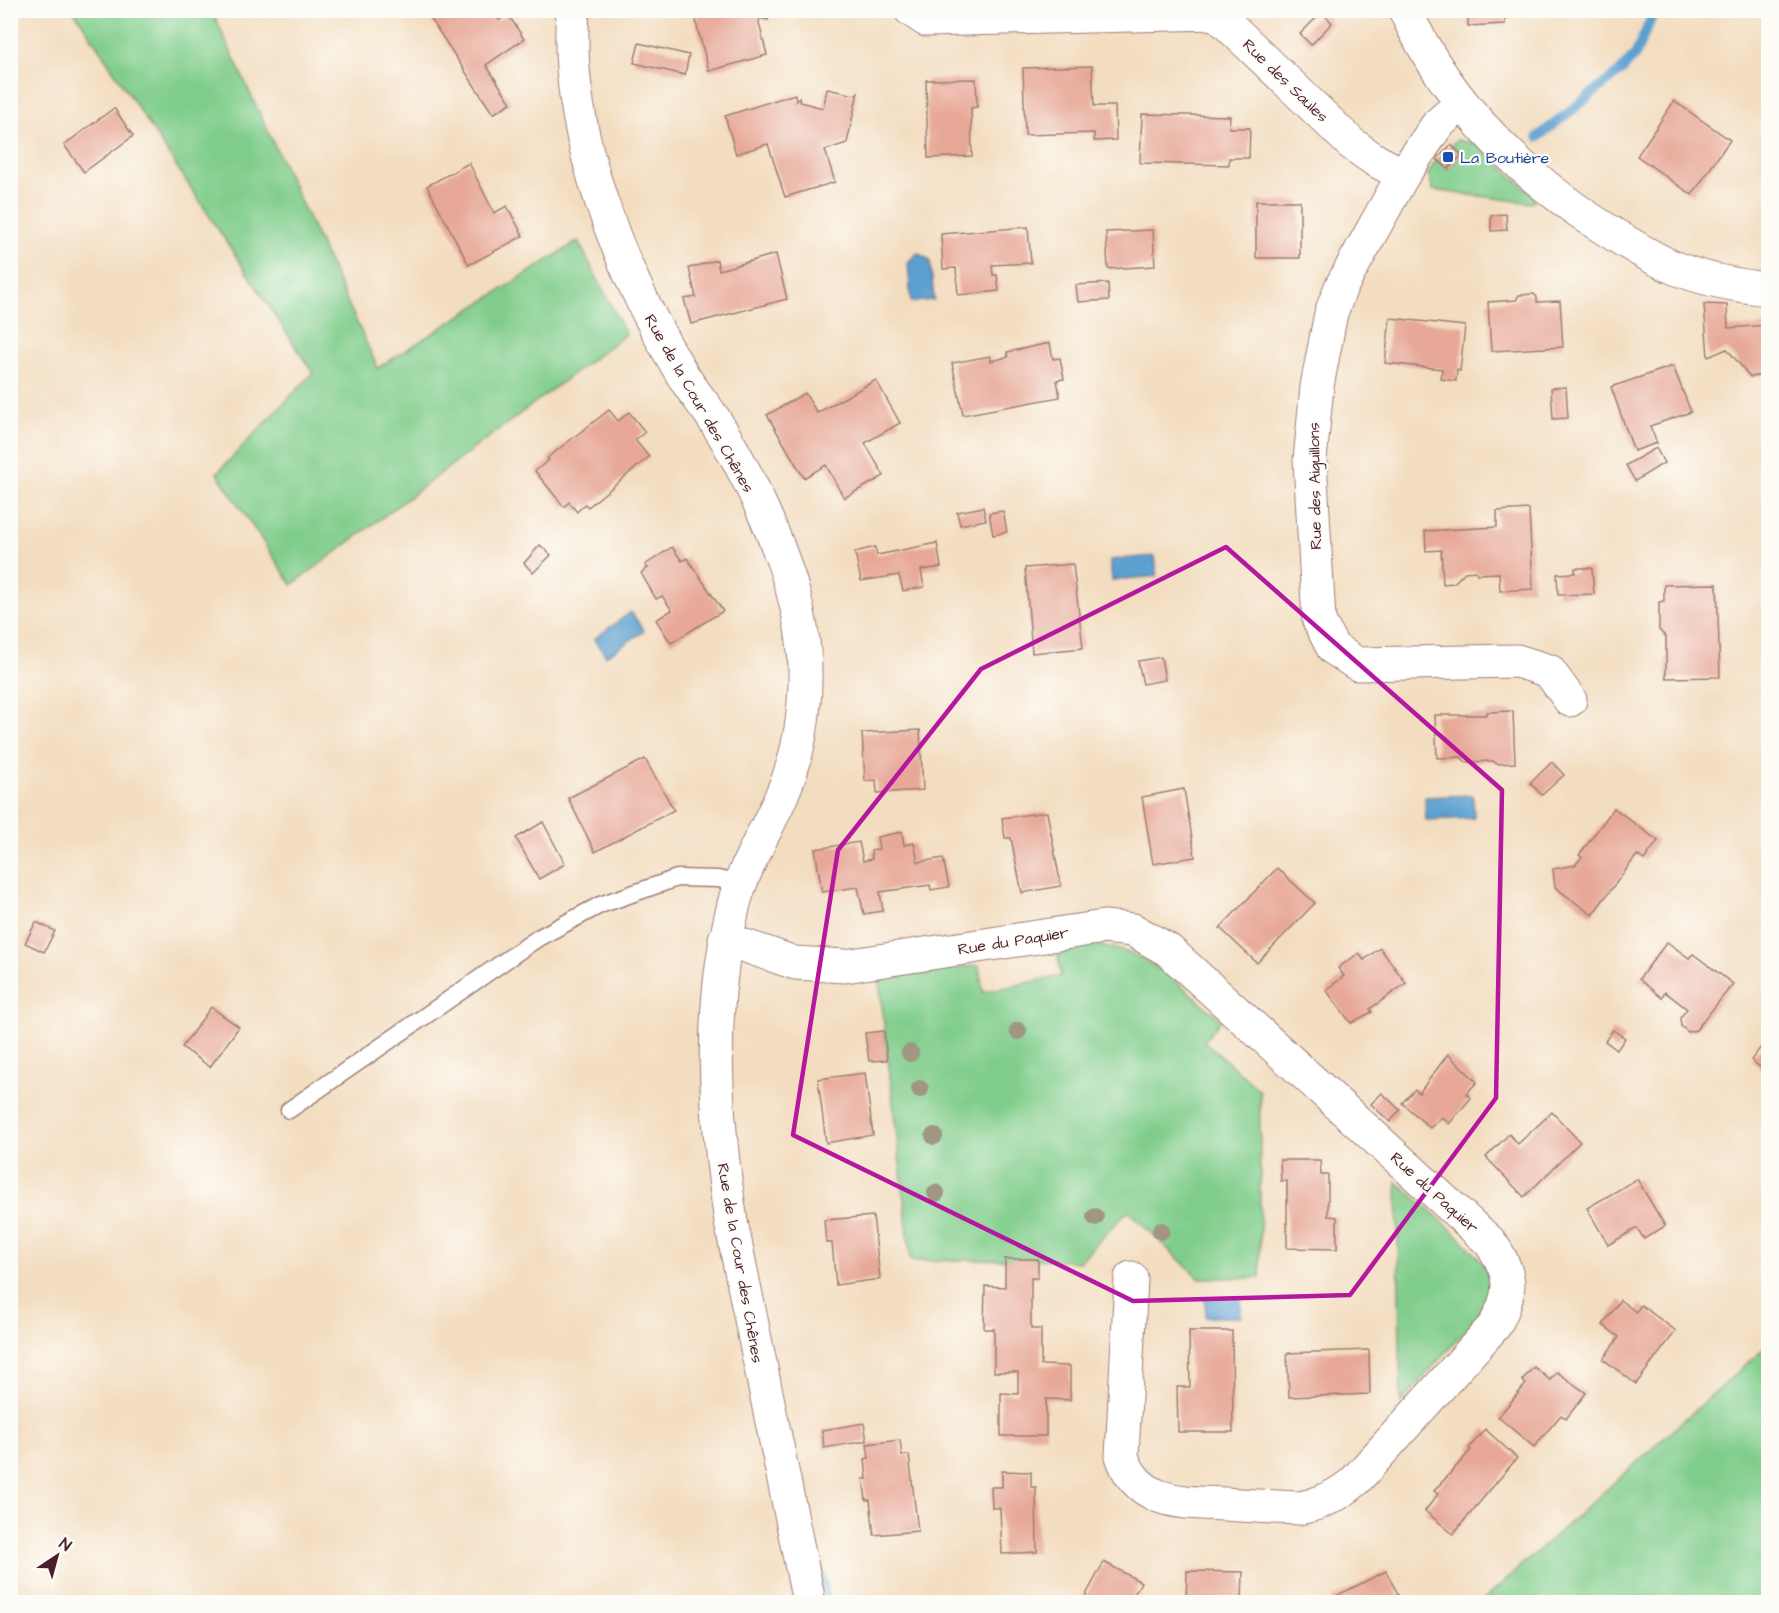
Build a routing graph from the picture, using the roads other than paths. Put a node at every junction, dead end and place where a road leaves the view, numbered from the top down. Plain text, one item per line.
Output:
1 (573, 10) edge
2 (911, 10) edge
3 (1405, 10) edge
4 (1461, 104) junction
5 (1403, 175) junction
6 (1768, 289) edge
7 (1570, 699) dead end
8 (740, 884) junction
9 (725, 939) junction
10 (289, 1110) dead end
11 (1131, 1278) dead end
12 (810, 1602) edge

1 - 8 street, Rue de la Cour des Chênes
2 - 5 street, Rue des Saules
3 - 4 street
4 - 5 street, Rue des Aiguillons
4 - 6 street
5 - 7 street, Rue des Aiguillons
8 - 9 street, Rue de la Cour des Chênes
8 - 10 lane
9 - 11 street, Rue du Paquier
9 - 12 street, Rue de la Cour des Chênes

